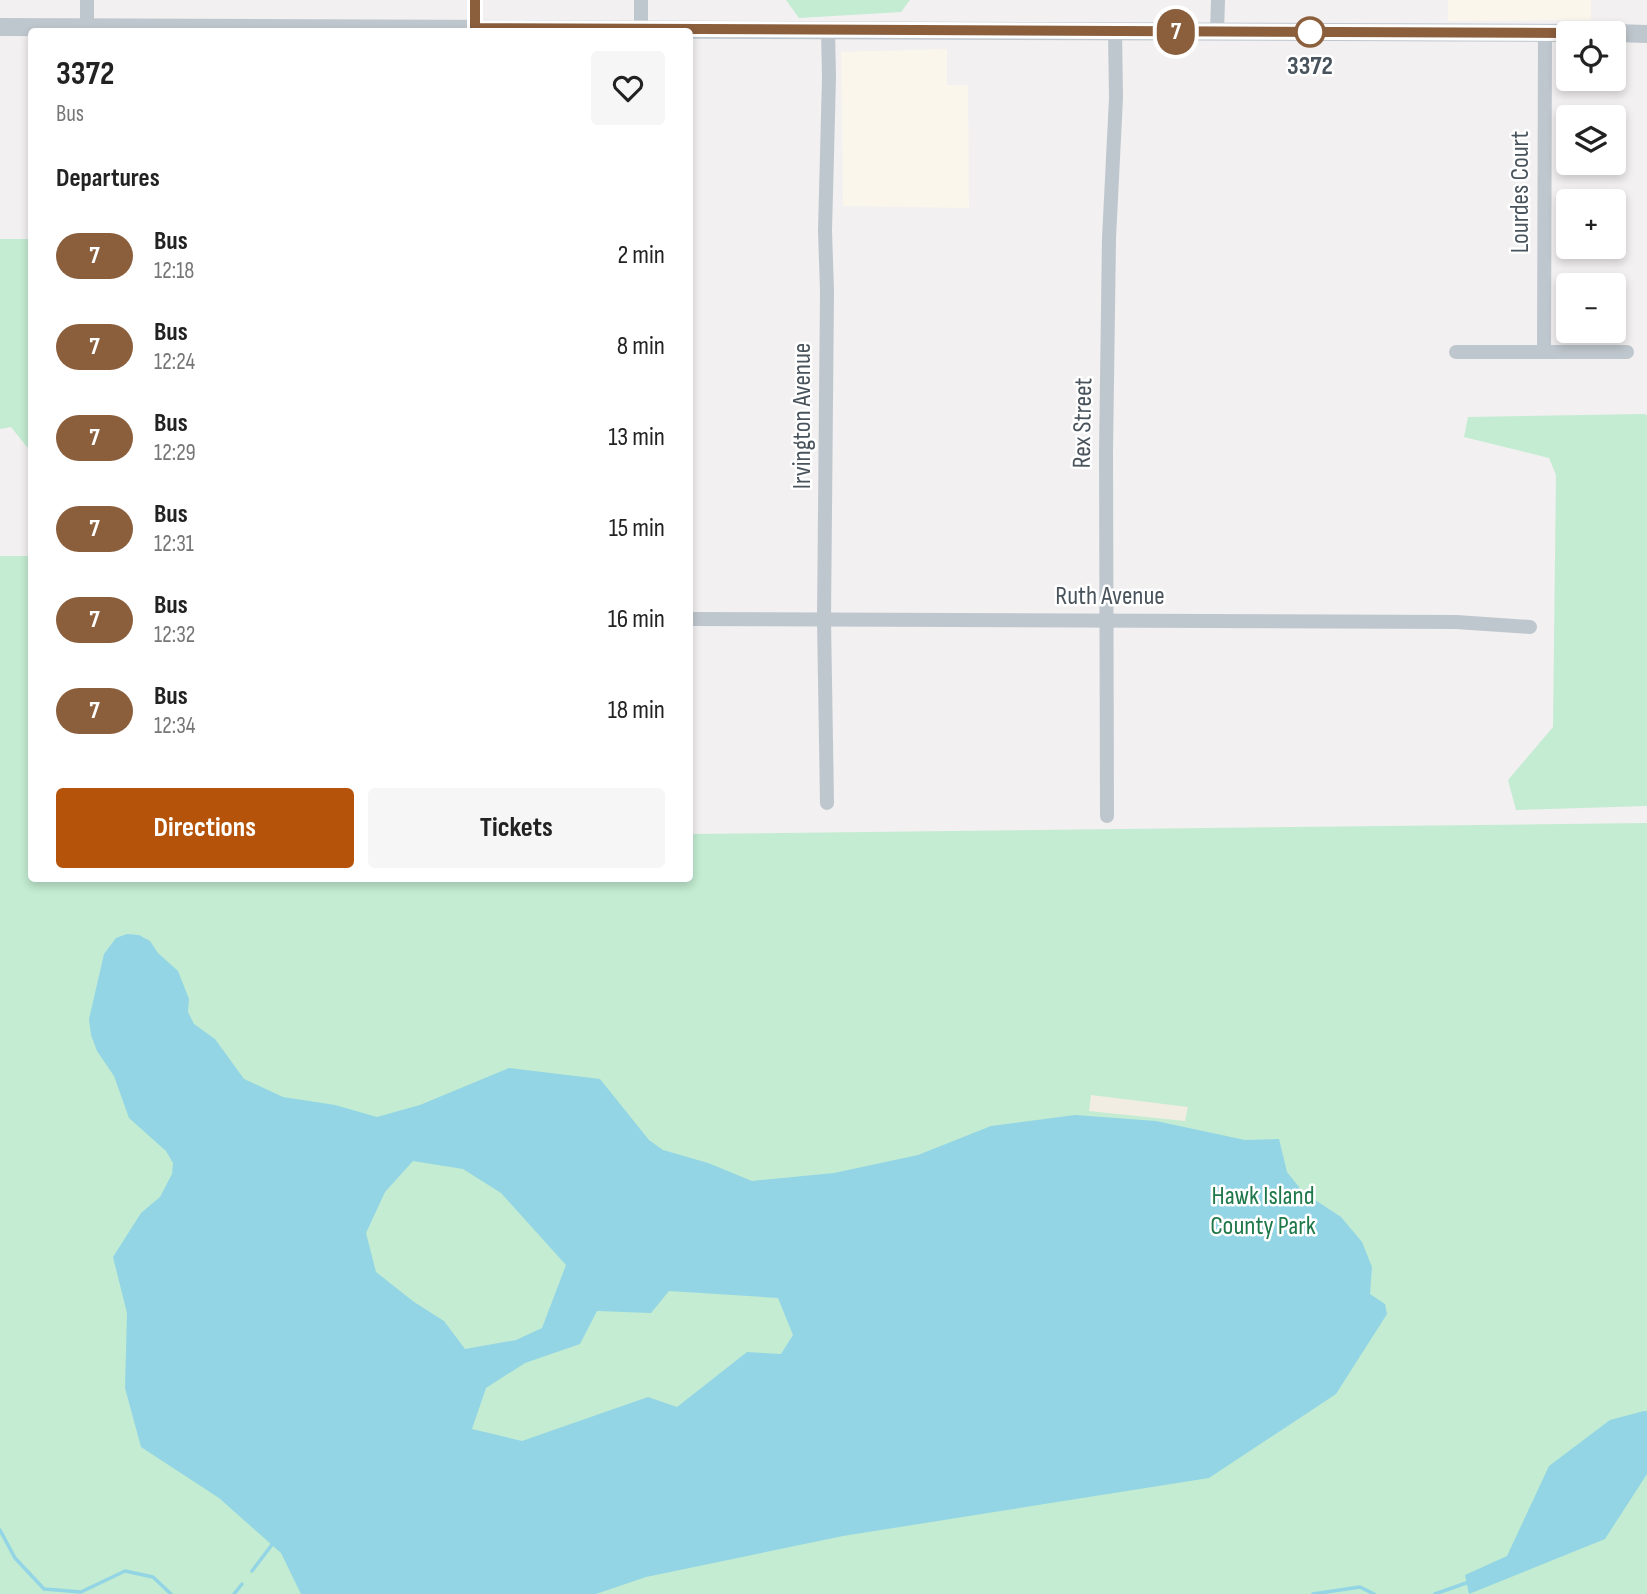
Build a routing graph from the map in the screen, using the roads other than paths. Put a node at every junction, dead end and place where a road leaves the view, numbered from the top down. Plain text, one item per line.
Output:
1 (87, 0) edge
2 (475, 0) edge
3 (641, 0) edge
4 (1218, 0) edge
5 (0, 27) edge
6 (87, 27) junction
7 (475, 28) joint
8 (641, 28) edge
9 (693, 29) edge
10 (828, 30) junction
11 (1115, 31) junction
12 (1217, 32) junction
13 (1545, 33) junction
14 (1556, 33) edge
15 (1626, 33) edge
16 (1647, 34) edge
17 (1544, 351) junction
18 (1457, 352) dead end
19 (1627, 352) dead end
20 (693, 619) edge
21 (824, 620) junction
22 (1107, 621) junction
23 (1530, 626) dead end
24 (827, 803) dead end
25 (1107, 816) dead end

1 - 6 street
2 - 7 street
3 - 8 street
4 - 12 street
5 - 6 street
6 - 7 street
9 - 10 street
10 - 11 street
10 - 21 street, Irvington Avenue
11 - 12 street
11 - 22 street, Rex Street
12 - 13 street
13 - 14 street
13 - 17 street, Lourdes Court
15 - 16 street
17 - 18 street
17 - 19 street
20 - 21 street, Ruth Avenue
21 - 22 street, Ruth Avenue
21 - 24 street, Irvington Avenue
22 - 23 street, Ruth Avenue
22 - 25 street, Rex Street

